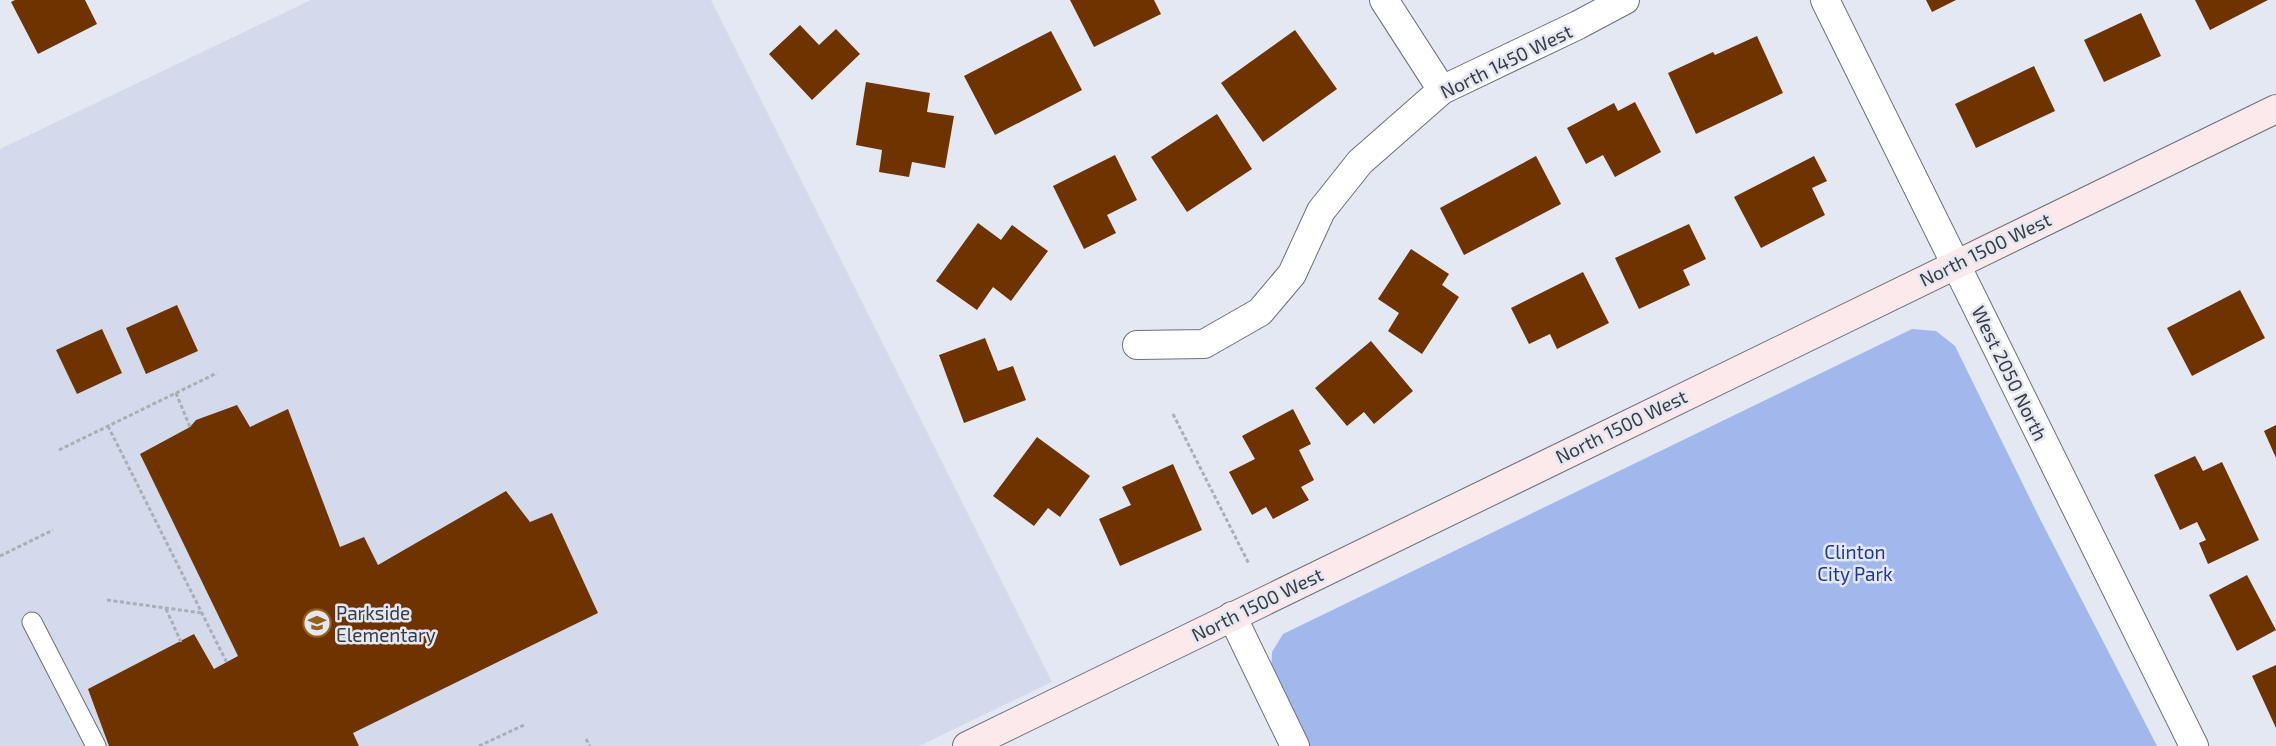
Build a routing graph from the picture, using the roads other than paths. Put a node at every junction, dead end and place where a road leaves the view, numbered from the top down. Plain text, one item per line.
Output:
1 (1384, 0) edge
2 (1625, 0) edge
3 (1825, 0) edge
4 (1442, 90) junction
5 (2276, 109) edge
6 (1956, 264) junction
7 (1137, 345) dead end
8 (1232, 616) junction
9 (32, 622) dead end
10 (96, 746) edge
11 (967, 746) edge
12 (1295, 746) edge
13 (2194, 746) edge

1 - 4 street
2 - 4 street, North 1450 West
3 - 6 street, West 2050 North
4 - 7 street, North 1450 West
5 - 6 street, North 1500 West
6 - 8 street, North 1500 West
6 - 13 street, West 2050 North
8 - 11 street, North 1500 West
8 - 12 street
9 - 10 lane

